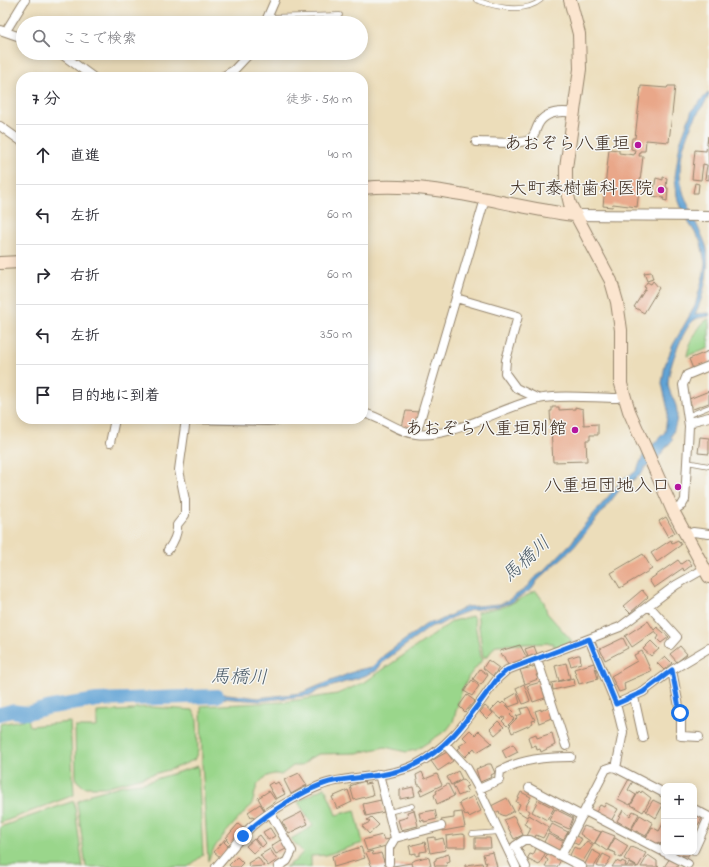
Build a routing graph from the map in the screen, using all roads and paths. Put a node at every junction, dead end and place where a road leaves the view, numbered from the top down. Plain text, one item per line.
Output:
1 (25, 0) edge
2 (275, 0) edge
3 (476, 0) edge
4 (541, 0) edge
5 (570, 0) edge
6 (340, 15) dead end
7 (269, 16) edge
8 (325, 16) edge
9 (3, 31) edge
10 (16, 36) edge
11 (70, 60) edge
12 (243, 60) edge
13 (86, 72) edge
14 (231, 72) edge
15 (574, 113) junction
16 (0, 126) edge
17 (16, 137) edge
18 (476, 142) dead end
19 (368, 188) edge
20 (485, 199) junction
21 (574, 215) junction
22 (709, 216) edge
23 (16, 262) edge
24 (0, 263) edge
25 (456, 298) junction
26 (709, 366) edge
27 (624, 396) junction
28 (539, 399) junction
29 (709, 407) edge
30 (368, 414) edge
31 (688, 415) junction
32 (709, 417) edge
33 (114, 424) edge
34 (185, 424) edge
35 (689, 426) junction
36 (416, 434) junction
37 (110, 443) dead end
38 (687, 462) junction
39 (709, 466) edge
40 (673, 511) junction
41 (709, 534) edge
42 (686, 536) junction
43 (168, 550) dead end
44 (706, 573) edge
45 (649, 606) junction
46 (589, 639) junction
47 (670, 645) dead end
48 (709, 648) edge
49 (537, 659) junction
50 (672, 670) junction
51 (634, 697) junction
52 (616, 704) junction
53 (699, 737) dead end
54 (643, 738) dead end
55 (446, 744) junction
56 (566, 746) dead end
57 (571, 757) dead end
58 (616, 768) junction
59 (379, 774) junction
60 (528, 788) dead end
61 (479, 789) junction
62 (661, 791) edge
63 (412, 806) dead end
64 (697, 811) edge
65 (389, 812) junction
66 (271, 814) junction
67 (583, 814) junction
68 (709, 817) edge
69 (441, 826) dead end
70 (499, 832) junction
71 (472, 834) dead end
72 (395, 838) junction
73 (697, 844) edge
74 (512, 848) junction
75 (661, 851) edge
76 (669, 855) edge
77 (692, 855) edge
78 (561, 856) junction
79 (389, 863) dead end
80 (687, 866) edge
81 (216, 867) edge
82 (278, 867) edge
83 (516, 867) edge
84 (526, 867) edge
85 (582, 867) edge

1 - 9 street
2 - 7 street
3 - 4 lane
5 - 15 main road
6 - 8 lane
9 - 10 street
11 - 13 street
12 - 14 street
15 - 18 street
15 - 21 main road
16 - 17 street
19 - 20 main road
20 - 21 main road
20 - 25 street
21 - 22 street
21 - 27 main road
23 - 24 main road
25 - 28 street
25 - 36 street
26 - 31 street
27 - 28 street
27 - 40 main road
28 - 36 street
29 - 31 lane
30 - 36 street
31 - 35 street
32 - 35 street
33 - 37 street
34 - 43 street
35 - 38 street
38 - 39 lane
38 - 40 street
40 - 42 main road
41 - 42 street
42 - 44 main road
44 - 45 street
45 - 46 street
45 - 47 street
46 - 49 street
46 - 52 street
48 - 50 street
49 - 55 street
49 - 56 street
50 - 51 street
50 - 53 street
51 - 52 street
51 - 54 street
52 - 58 street
55 - 59 street
55 - 61 street
57 - 61 street
58 - 62 street
58 - 67 street
59 - 65 street
59 - 66 street
60 - 67 street
61 - 70 street
63 - 65 lane
64 - 68 street
65 - 72 street
66 - 81 street
66 - 82 street
67 - 75 street
67 - 78 street
68 - 73 street
69 - 72 street
70 - 71 lane
70 - 74 street
72 - 79 street
74 - 78 street
74 - 83 street
74 - 84 street
76 - 80 street
77 - 80 street
78 - 85 street

